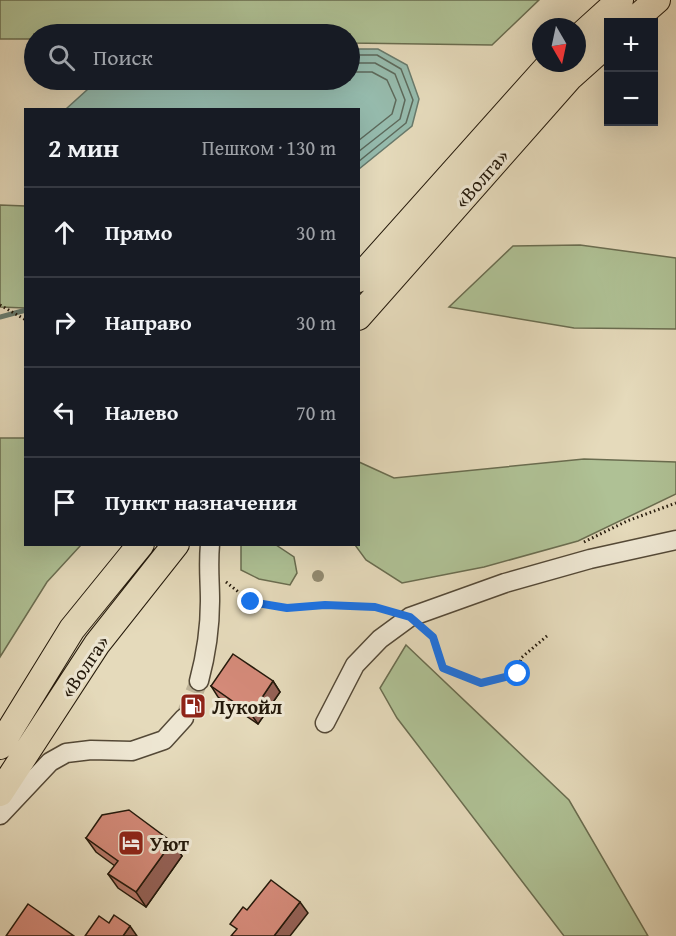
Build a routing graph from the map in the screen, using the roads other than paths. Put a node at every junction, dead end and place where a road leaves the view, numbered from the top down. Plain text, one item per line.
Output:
1 (620, 0) edge
2 (657, 0) edge
3 (637, 18) edge
4 (586, 31) edge
5 (604, 47) edge
6 (543, 72) edge
7 (360, 277) edge
8 (360, 315) edge
9 (676, 540) edge
10 (139, 546) edge
11 (174, 546) edge
12 (210, 546) edge
13 (199, 681) tunnel mouth
14 (184, 718) tunnel mouth
15 (325, 723) dead end
16 (0, 746) edge
17 (0, 793) edge
18 (0, 815) edge

1 - 4 highway
2 - 3 highway
5 - 8 highway, «Волга»
6 - 7 highway, «Волга»
9 - 15 lane
10 - 16 highway, «Волга»
11 - 17 highway, «Волга»
12 - 13 lane
14 - 18 lane

